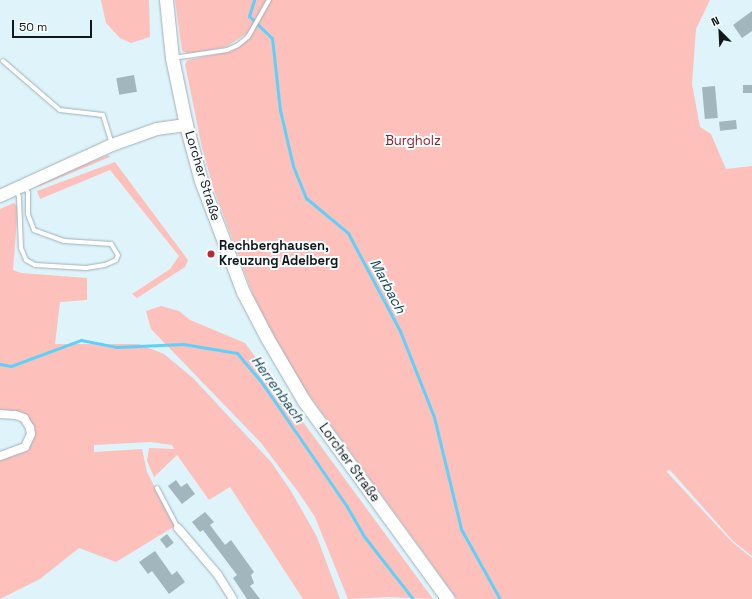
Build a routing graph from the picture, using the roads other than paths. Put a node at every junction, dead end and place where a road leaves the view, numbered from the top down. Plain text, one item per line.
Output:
1 (166, 0) edge
2 (269, 0) edge
3 (172, 58) junction
4 (4, 61) dead end
5 (186, 125) junction
6 (112, 145) junction
7 (21, 187) junction
8 (0, 196) edge
9 (0, 414) edge
10 (0, 456) edge
11 (157, 488) dead end
12 (178, 528) joint
13 (233, 599) edge
14 (448, 599) edge

1 - 3 main road, Lorcher Straße
2 - 3 lane
3 - 5 main road, Lorcher Straße
4 - 6 lane
5 - 6 main road
5 - 14 main road, Lorcher Straße
6 - 7 main road
7 - 7 lane
7 - 8 main road
9 - 10 street
11 - 12 lane
12 - 13 street

